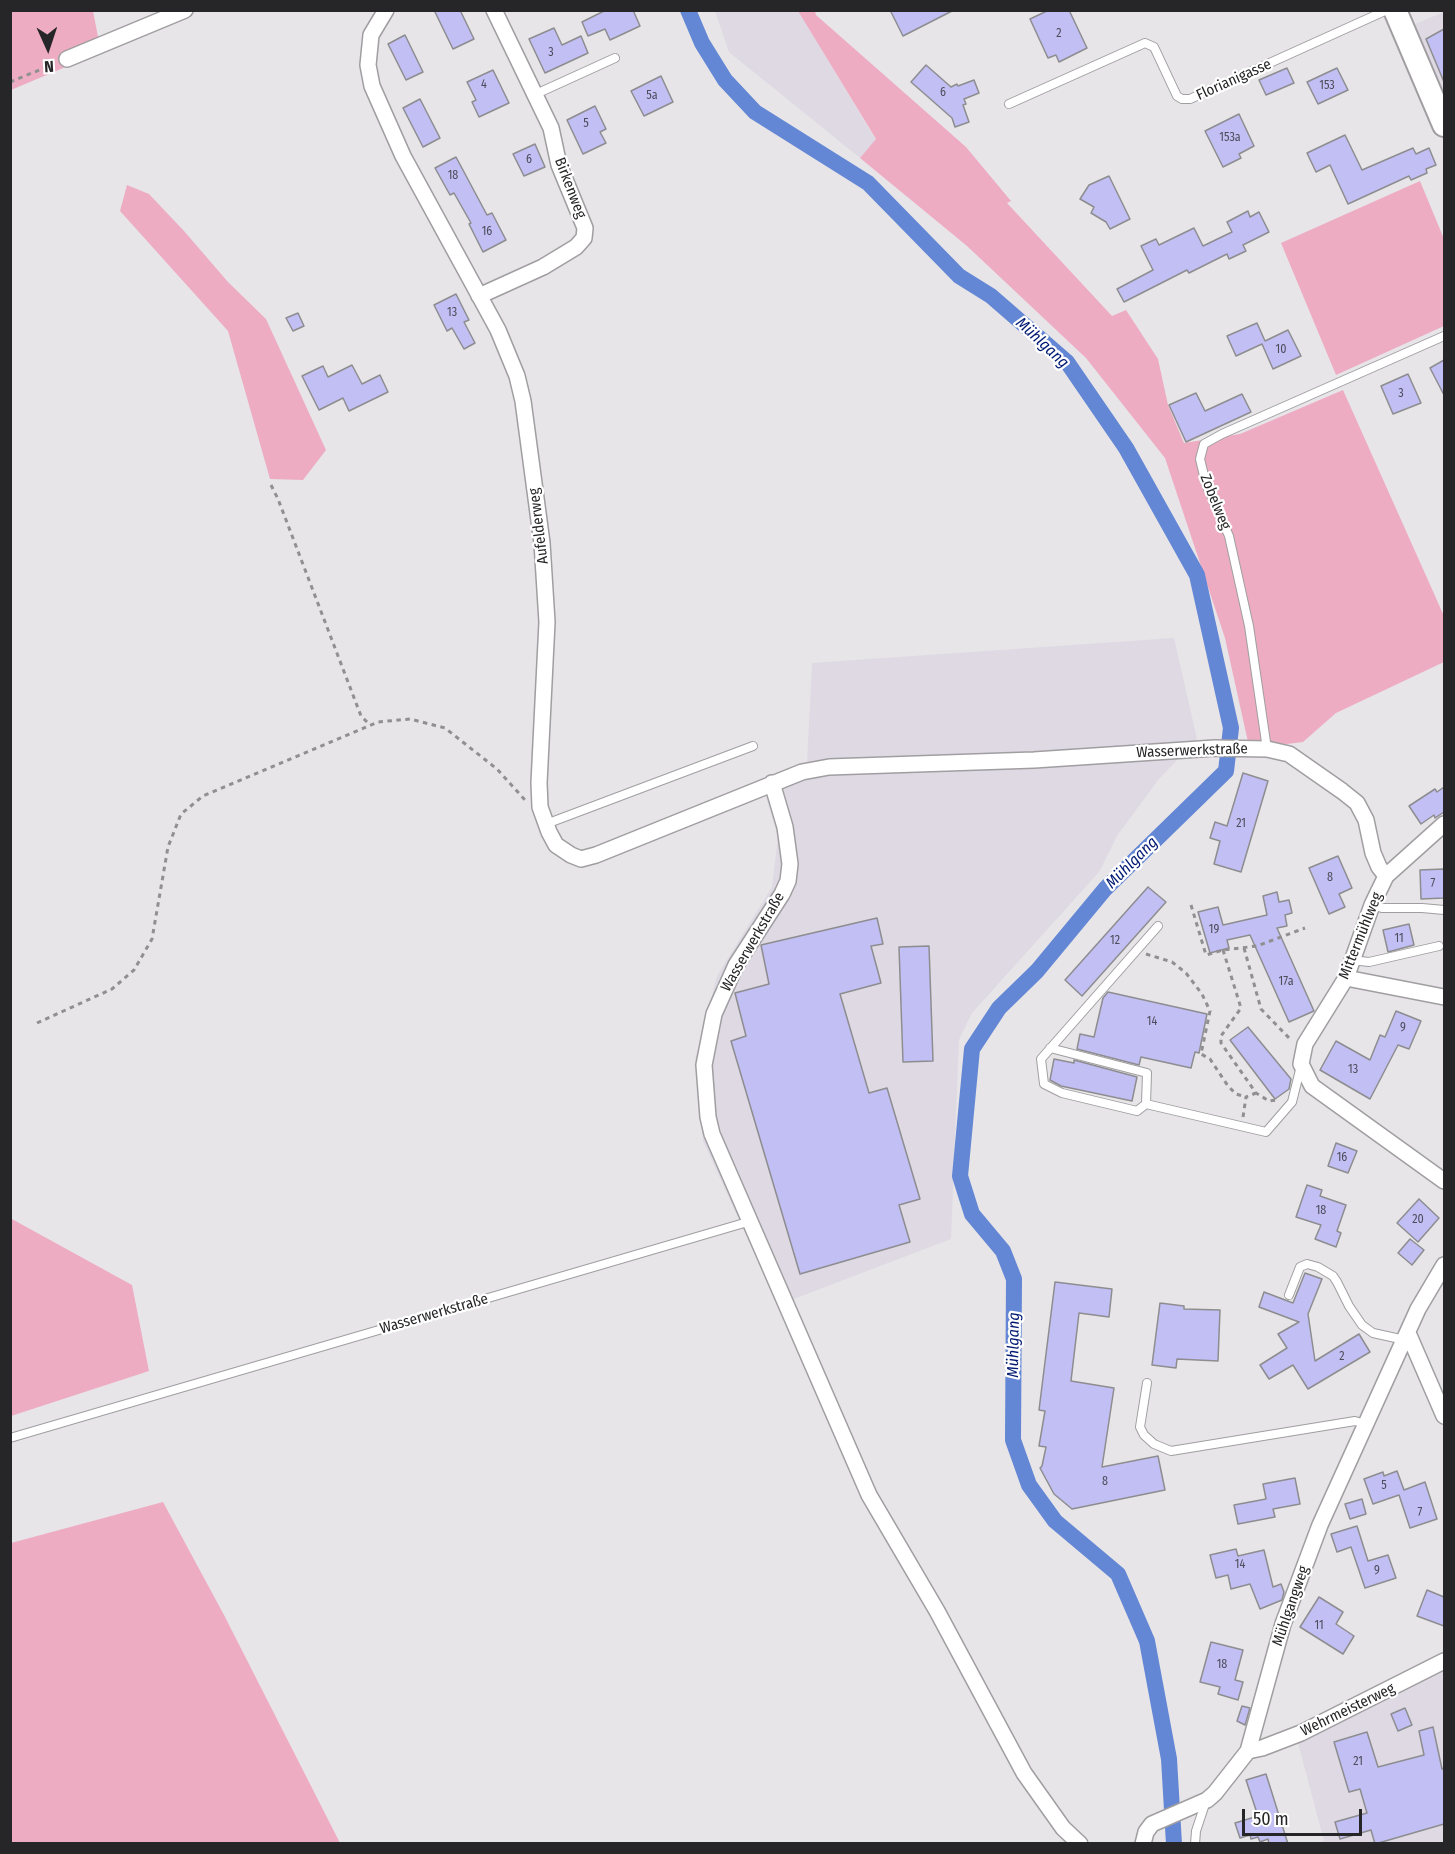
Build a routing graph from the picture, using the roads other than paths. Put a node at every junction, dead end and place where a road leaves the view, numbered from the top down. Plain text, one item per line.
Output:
1 (185, 10) edge
2 (386, 10) edge
3 (494, 10) edge
4 (1387, 10) edge
5 (1395, 10) edge
6 (615, 58) dead end
7 (67, 59) road end
8 (536, 94) junction
9 (1009, 105) dead end
10 (1443, 116) edge
11 (479, 296) junction
12 (1444, 336) edge
13 (753, 746) dead end
14 (1267, 749) junction
15 (772, 783) junction
16 (546, 824) junction
17 (1444, 824) edge
18 (1386, 876) junction
19 (1372, 905) junction
20 (1444, 910) edge
21 (1158, 926) dead end
22 (1439, 946) dead end
23 (1351, 960) junction
24 (1346, 978) junction
25 (1444, 997) edge
26 (1050, 1048) junction
27 (1302, 1059) junction
28 (1146, 1104) junction
29 (1444, 1181) edge
30 (751, 1221) junction
31 (1444, 1264) edge
32 (1289, 1294) dead end
33 (1407, 1336) junction
34 (1147, 1383) dead end
35 (1444, 1416) edge
36 (1365, 1424) junction
37 (10, 1438) edge
38 (1444, 1661) edge
39 (1248, 1751) junction
40 (1207, 1800) junction
41 (1080, 1844) edge
42 (1143, 1844) edge
43 (1195, 1844) edge

1 - 7 street
2 - 11 street, Aufelderweg
3 - 8 street, Birkenweg
4 - 9 lane, Florianigasse
5 - 10 main road
6 - 8 lane
8 - 11 street, Birkenweg
11 - 16 street, Aufelderweg
12 - 14 lane, Zobelweg
13 - 16 lane
14 - 15 street, Wasserwerkstraße
14 - 18 street, Wasserwerkstraße
15 - 16 street, Aufelderweg
15 - 30 street, Wasserwerkstraße
17 - 18 street, Mittermühlweg
18 - 19 street, Mittermühlweg
19 - 20 lane
19 - 23 street, Mittermühlweg
21 - 26 lane, Mittermühlweg
22 - 23 lane
23 - 24 street, Mittermühlweg
24 - 25 street
24 - 27 street, Mittermühlweg
26 - 28 lane
26 - 28 lane, Mittermühlweg
27 - 28 lane, Mittermühlweg
27 - 29 street
30 - 37 lane, Wasserwerkstraße
30 - 41 street
31 - 33 street, Mühlgangweg
32 - 33 lane
33 - 35 street
33 - 36 street, Mühlgangweg
34 - 36 lane
36 - 39 street, Mühlgangweg
38 - 39 street, Wehrmeisterweg
39 - 40 street, Mühlgangweg
40 - 42 street, Mühlgangweg
40 - 43 lane

